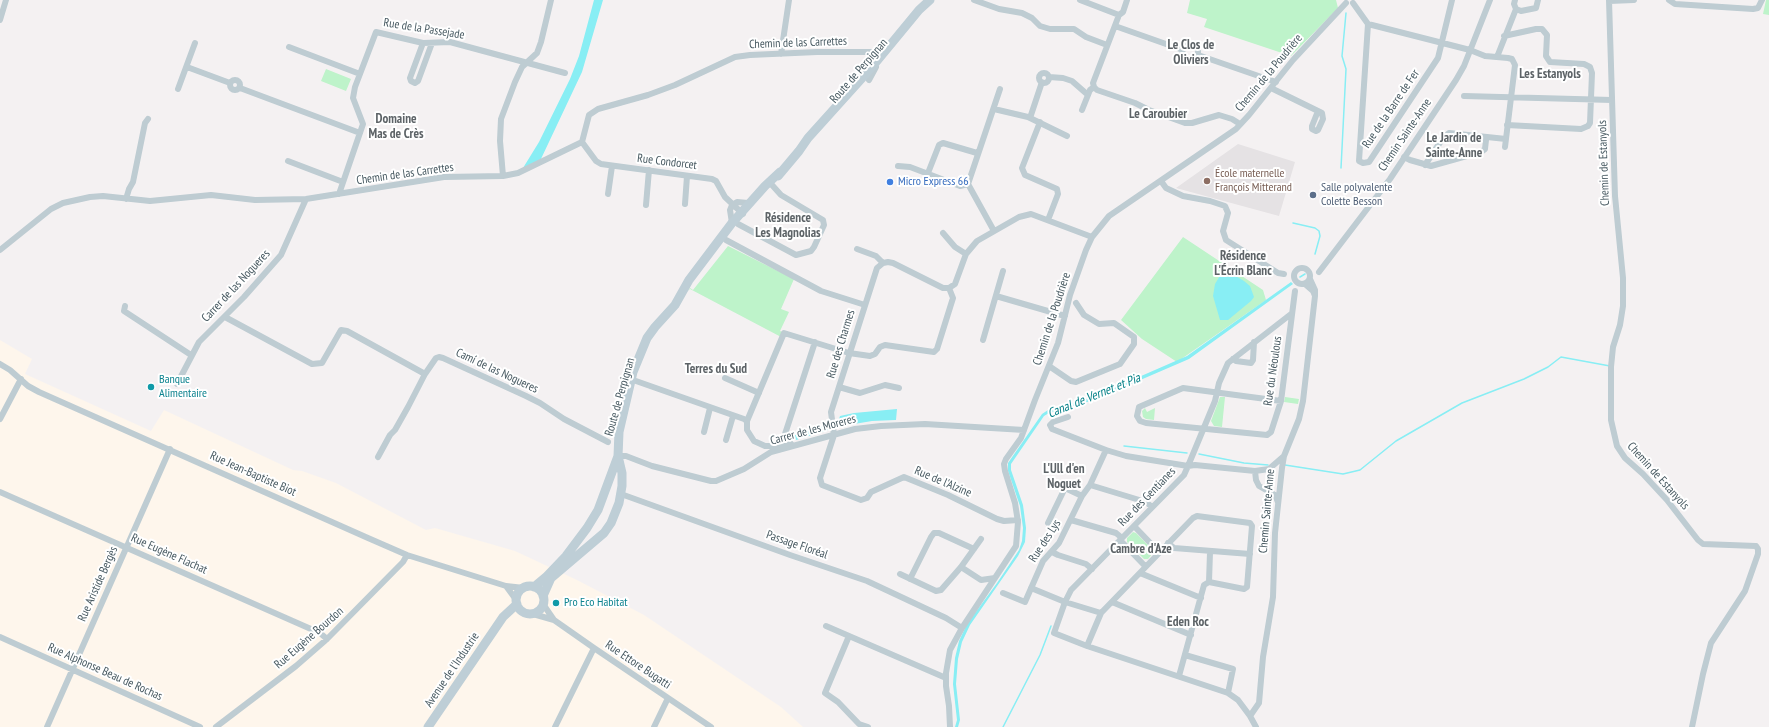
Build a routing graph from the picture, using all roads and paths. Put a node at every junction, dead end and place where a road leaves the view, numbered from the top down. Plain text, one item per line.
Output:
1 (6, 0) edge
2 (551, 0) edge
3 (789, 0) edge
4 (974, 0) edge
5 (1080, 0) edge
6 (1127, 0) edge
7 (1452, 0) edge
8 (1490, 0) edge
9 (1515, 0) edge
10 (1538, 0) edge
11 (1634, 0) edge
12 (1670, 0) edge
13 (1762, 0) edge
14 (1609, 1) edge
15 (1350, 2) edge
16 (1516, 9) junction
17 (1119, 15) junction
18 (0, 20) edge
19 (1368, 24) junction
20 (1115, 26) junction
21 (1504, 36) junction
22 (422, 42) junction
23 (195, 43) dead end
24 (432, 43) junction
25 (1442, 44) junction
26 (1107, 45) junction
27 (289, 47) dead end
28 (1183, 50) junction
29 (1470, 50) junction
30 (887, 53) junction
31 (781, 54) junction
32 (1198, 55) junction
33 (1497, 57) junction
34 (526, 63) junction
35 (187, 67) junction
36 (565, 73) dead end
37 (360, 74) junction
38 (1276, 82) junction
39 (1094, 87) junction
40 (1271, 88) junction
41 (178, 89) dead end
42 (1000, 89) dead end
43 (1088, 95) junction
44 (1464, 96) dead end
45 (1511, 97) junction
46 (1591, 99) junction
47 (1612, 100) junction
48 (994, 109) junction
49 (1082, 110) dead end
50 (1318, 111) dead end
51 (148, 118) dead end
52 (1030, 118) junction
53 (1040, 122) junction
54 (1240, 124) junction
55 (1507, 125) junction
56 (360, 134) junction
57 (1067, 136) dead end
58 (1484, 137) junction
59 (1506, 139) junction
60 (582, 142) junction
61 (1505, 147) dead end
62 (799, 151) junction
63 (977, 153) junction
64 (1404, 157) junction
65 (288, 162) dead end
66 (1425, 165) junction
67 (612, 166) junction
68 (898, 166) dead end
69 (649, 170) junction
70 (780, 172) junction
71 (928, 174) junction
72 (503, 176) junction
73 (688, 176) junction
74 (1161, 181) junction
75 (343, 182) junction
76 (968, 184) junction
77 (772, 185) junction
78 (339, 194) junction
79 (608, 194) dead end
80 (126, 199) junction
81 (306, 199) junction
82 (684, 204) dead end
83 (646, 205) dead end
84 (732, 205) junction
85 (750, 205) junction
86 (742, 213) junction
87 (1048, 220) junction
88 (735, 223) junction
89 (994, 231) junction
90 (943, 232) dead end
91 (1092, 236) junction
92 (728, 237) junction
93 (857, 249) dead end
94 (0, 250) edge
95 (966, 254) junction
96 (882, 263) junction
97 (1003, 271) dead end
98 (1310, 276) junction
99 (1298, 280) junction
100 (949, 288) junction
101 (681, 295) junction
102 (996, 296) junction
103 (1315, 296) junction
104 (1076, 304) dead end
105 (865, 305) junction
106 (125, 306) dead end
107 (668, 313) junction
108 (1291, 314) junction
109 (1065, 316) junction
110 (225, 317) junction
111 (1284, 319) junction
112 (1290, 326) junction
113 (983, 340) dead end
114 (815, 342) junction
115 (1254, 342) junction
116 (849, 353) junction
117 (192, 355) junction
118 (1233, 358) junction
119 (0, 364) edge
120 (1049, 366) junction
121 (425, 374) junction
122 (725, 378) dead end
123 (20, 379) junction
124 (636, 381) junction
125 (178, 384) dead end
126 (839, 387) junction
127 (898, 388) dead end
128 (759, 393) junction
129 (1217, 393) junction
130 (1281, 401) junction
131 (710, 408) junction
132 (733, 416) junction
133 (1068, 417) dead end
134 (0, 420) edge
135 (747, 421) junction
136 (1024, 430) junction
137 (1203, 430) junction
138 (704, 432) dead end
139 (834, 435) junction
140 (726, 440) dead end
141 (608, 442) dead end
142 (618, 446) junction
143 (792, 446) junction
144 (170, 449) junction
145 (1106, 450) junction
146 (618, 456) junction
147 (1284, 456) junction
148 (378, 457) dead end
149 (1188, 466) junction
150 (1255, 471) junction
151 (1090, 485) junction
152 (606, 489) junction
153 (0, 492) edge
154 (621, 494) junction
155 (1082, 496) junction
156 (1278, 502) junction
157 (1152, 507) junction
158 (1018, 520) junction
159 (1071, 520) junction
160 (1048, 523) dead end
161 (1134, 526) junction
162 (1121, 539) junction
163 (981, 540) dead end
164 (1168, 544) junction
165 (126, 547) junction
166 (974, 549) junction
167 (1052, 552) junction
168 (1159, 552) junction
169 (1210, 552) junction
170 (1250, 554) junction
171 (407, 555) junction
172 (1145, 566) junction
173 (961, 567) junction
174 (1092, 569) junction
175 (900, 574) dead end
176 (1140, 574) junction
177 (910, 578) junction
178 (995, 578) junction
179 (982, 580) junction
180 (1209, 582) junction
181 (506, 586) junction
182 (534, 587) junction
183 (524, 588) junction
184 (1031, 588) junction
185 (986, 593) junction
186 (1003, 593) dead end
187 (1201, 598) junction
188 (543, 600) junction
189 (517, 602) junction
190 (1065, 602) junction
191 (1112, 602) junction
192 (523, 612) junction
193 (1101, 613) junction
194 (533, 614) junction
195 (554, 620) junction
196 (826, 626) dead end
197 (496, 627) junction
198 (962, 628) junction
199 (1191, 635) junction
200 (849, 636) junction
201 (0, 637) edge
202 (327, 639) junction
203 (1087, 646) junction
204 (594, 648) junction
205 (1185, 655) junction
206 (72, 671) junction
207 (1179, 676) junction
208 (946, 678) junction
209 (1228, 693) junction
210 (668, 698) junction
211 (1250, 716) junction
212 (46, 727) edge
213 (200, 727) edge
214 (216, 727) edge
215 (428, 727) edge
216 (555, 727) edge
217 (654, 727) edge
218 (711, 727) edge
219 (868, 727) edge
220 (950, 727) edge
221 (1256, 727) edge
222 (1692, 727) edge

1 - 18 street
2 - 34 street
3 - 31 street
4 - 26 street
5 - 17 street
6 - 17 street
7 - 25 street
8 - 29 street, Chemin Sainte-Anne
9 - 16 street
10 - 16 street
11 - 14 street
12 - 13 street
14 - 47 street, Chemin de Estanyols
15 - 19 street
15 - 38 street, Chemin de la Poudrière
16 - 21 street
17 - 20 street
19 - 25 street
19 - 25 street, Rue de la Barre de Fer
20 - 26 street
20 - 28 street
21 - 33 street
21 - 46 street
22 - 24 street, Rue de la Passejade
22 - 24 street
22 - 37 street, Rue de la Passejade
23 - 35 street
24 - 34 street, Rue de la Passejade
25 - 29 street
26 - 39 street
27 - 37 street
28 - 32 street
28 - 32 street
29 - 33 street
29 - 64 street, Chemin Sainte-Anne
30 - 30 main road, Route de Perpignan
30 - 31 street, Chemin de las Carrettes
30 - 62 main road, Route de Perpignan
30 - 62 main road, Route de Perpignan
31 - 60 street, Chemin de las Carrettes
32 - 38 street
33 - 45 street
34 - 36 street, Rue de la Passejade
34 - 72 street
35 - 41 street
35 - 56 street
37 - 56 street, Rue de la Passejade
38 - 40 street, Chemin de la Poudrière
39 - 43 street
39 - 54 street
40 - 50 street
40 - 54 street, Chemin de la Poudrière
42 - 48 street
43 - 49 street
43 - 52 street
44 - 45 street
45 - 46 street
45 - 55 street
46 - 47 street
46 - 55 street
47 - 222 street, Chemin de Estanyols
48 - 52 street
48 - 63 street
51 - 80 street
52 - 53 street
53 - 57 street
53 - 87 street
54 - 74 street, Chemin de la Poudrière
55 - 59 street
56 - 75 street, Rue de la Passejade
58 - 59 street
58 - 66 street
58 - 66 street
59 - 61 street
60 - 67 street, Rue Condorcet
60 - 72 street, Chemin de las Carrettes
62 - 70 main road, Route de Perpignan
63 - 71 street
63 - 76 street
64 - 66 street
64 - 98 street, Chemin Sainte-Anne
65 - 75 street
67 - 69 street, Rue Condorcet
67 - 79 street
68 - 71 street
69 - 73 street, Rue Condorcet
69 - 83 street
70 - 77 main road, Route de Perpignan
70 - 85 main road, Route de Perpignan
71 - 76 street
72 - 78 street, Chemin de las Carrettes
73 - 82 street
73 - 84 street, Rue Condorcet
74 - 91 street, Chemin de la Poudrière
74 - 99 street
75 - 78 street, Rue de la Passejade
76 - 89 street
77 - 85 main road, Route de Perpignan
77 - 88 street
78 - 81 street, Chemin de las Carrettes
80 - 81 street, Chemin de las Carrettes
80 - 94 street, Chemin de las Carrettes
81 - 110 street, Carrer de las Nogueres
84 - 85 street
84 - 86 street, Rue Condorcet
84 - 88 street
85 - 86 main road, Route de Perpignan
85 - 88 main road, Route de Perpignan
86 - 88 main road, Route de Perpignan
86 - 92 street
87 - 89 street
87 - 91 street
88 - 92 main road, Route de Perpignan
88 - 101 main road, Route de Perpignan
89 - 95 street
90 - 95 street
91 - 109 street, Chemin de la Poudrière
92 - 101 main road, Route de Perpignan
92 - 105 street
93 - 96 street
95 - 100 street
96 - 100 street
96 - 105 street, Rue des Charmes
97 - 102 street
98 - 99 street
98 - 99 street
98 - 103 street, Chemin Sainte-Anne
99 - 103 street
99 - 108 street, Rue du Néoulous
100 - 116 street
101 - 107 main road, Route de Perpignan
102 - 109 street
102 - 113 street
103 - 147 street, Chemin Sainte-Anne
104 - 120 street
105 - 116 street, Rue des Charmes
106 - 117 street
107 - 124 main road, Route de Perpignan
107 - 142 main road, Route de Perpignan
108 - 111 street
108 - 112 street, Rue du Néoulous
109 - 120 street, Chemin de la Poudrière
110 - 117 street, Carrer de las Nogueres
110 - 121 street
111 - 112 street
111 - 115 street
112 - 130 street, Rue du Néoulous
114 - 116 street
114 - 128 street
114 - 143 street
115 - 118 street
115 - 118 street
116 - 126 street, Rue des Charmes
117 - 125 street, Carrer de las Nogueres
118 - 129 street
119 - 123 street, Rue Jean-Baptiste Biot
120 - 136 street, Chemin de la Poudrière
121 - 141 street, Camí de las Nogueres
121 - 148 street
122 - 128 street
123 - 134 street
123 - 144 street, Rue Jean-Baptiste Biot
124 - 131 street
124 - 142 main road, Route de Perpignan
126 - 127 street
126 - 139 street, Rue des Charmes
128 - 135 street
129 - 130 street
129 - 137 street
129 - 137 street
130 - 137 street, Rue du Néoulous
131 - 132 street
131 - 138 street
132 - 135 street
132 - 140 street
133 - 145 street
135 - 143 street
136 - 139 street, Carrer de les Moreres
136 - 158 street, Chemin de la Poudrière
137 - 149 street
139 - 143 street, Carrer de les Moreres
139 - 158 street, Rue de l'Alzine
142 - 146 main road, Route de Perpignan
143 - 146 street, Carrer de les Moreres
144 - 165 street, Rue Aristide Bergès
144 - 171 street, Rue Jean-Baptiste Biot
145 - 149 street
145 - 151 street, Rue des Lys
146 - 152 main road, Route de Perpignan
146 - 154 main road, Route de Perpignan
147 - 150 street, Rue des Gentianes
147 - 156 street, Chemin Sainte-Anne
149 - 150 street, Rue des Gentianes
149 - 157 street, Rue des Gentianes
150 - 156 street
151 - 155 street, Rue des Lys
151 - 157 street
152 - 154 main road
152 - 182 main road, Route de Perpignan
153 - 165 street, Rue Eugène Flachat
154 - 188 main road, Route de Perpignan
154 - 198 street, Passage Floréal
155 - 159 street, Rue des Lys
155 - 160 street
156 - 211 street, Chemin Sainte-Anne
157 - 161 street, Rue des Gentianes
158 - 178 street, Chemin de la Poudrière
159 - 162 street
159 - 167 street, Rue des Lys
161 - 162 street, Rue des Gentianes
161 - 168 street
162 - 172 street
162 - 174 street, Rue des Gentianes
163 - 166 street
164 - 168 street
164 - 169 street
164 - 170 street
165 - 202 street, Rue Eugène Flachat
165 - 206 street, Rue Aristide Bergès
166 - 173 street
166 - 177 street
167 - 174 street
167 - 184 street, Rue des Lys
168 - 172 street
169 - 170 street
169 - 180 street
170 - 180 street
171 - 181 street, Rue Jean-Baptiste Biot
171 - 202 street, Rue Eugène Bourdon
172 - 176 street
173 - 177 street
173 - 179 street
174 - 190 street, Rue des Gentianes
175 - 177 street
176 - 187 street
176 - 191 street
178 - 179 street
178 - 185 street, Chemin de la Poudrière
179 - 185 street
180 - 187 street
181 - 183 street, Rue Jean-Baptiste Biot
181 - 189 street
182 - 183 main road
182 - 188 main road
183 - 189 main road
184 - 186 street, Rue des Lys
184 - 190 street
185 - 198 street, Chemin de la Poudrière
187 - 199 street
188 - 194 main road
188 - 195 street, Rue Ettore Bugatti
189 - 192 main road
189 - 197 main road, Avenue de l'Industrie
190 - 193 street
190 - 203 street, Rue des Gentianes
191 - 193 street
191 - 199 street
192 - 194 main road
192 - 197 main road, Avenue de l'Industrie
193 - 203 street
194 - 195 street, Rue Ettore Bugatti
195 - 204 street, Rue Ettore Bugatti
196 - 200 street
197 - 215 main road, Avenue de l'Industrie
198 - 208 street, Chemin de la Poudrière
199 - 205 street
200 - 208 street
200 - 219 street
201 - 206 street, Rue Alphonse Beau de Rochas
202 - 214 street, Rue Eugène Bourdon
203 - 207 street
204 - 210 street, Rue Ettore Bugatti
204 - 216 street
205 - 207 street
205 - 209 street
206 - 212 street, Rue Aristide Bergès
206 - 213 street, Rue Alphonse Beau de Rochas
207 - 209 street
208 - 220 street, Chemin de la Poudrière
209 - 211 street
210 - 217 street
210 - 218 street, Rue Ettore Bugatti
211 - 221 street

